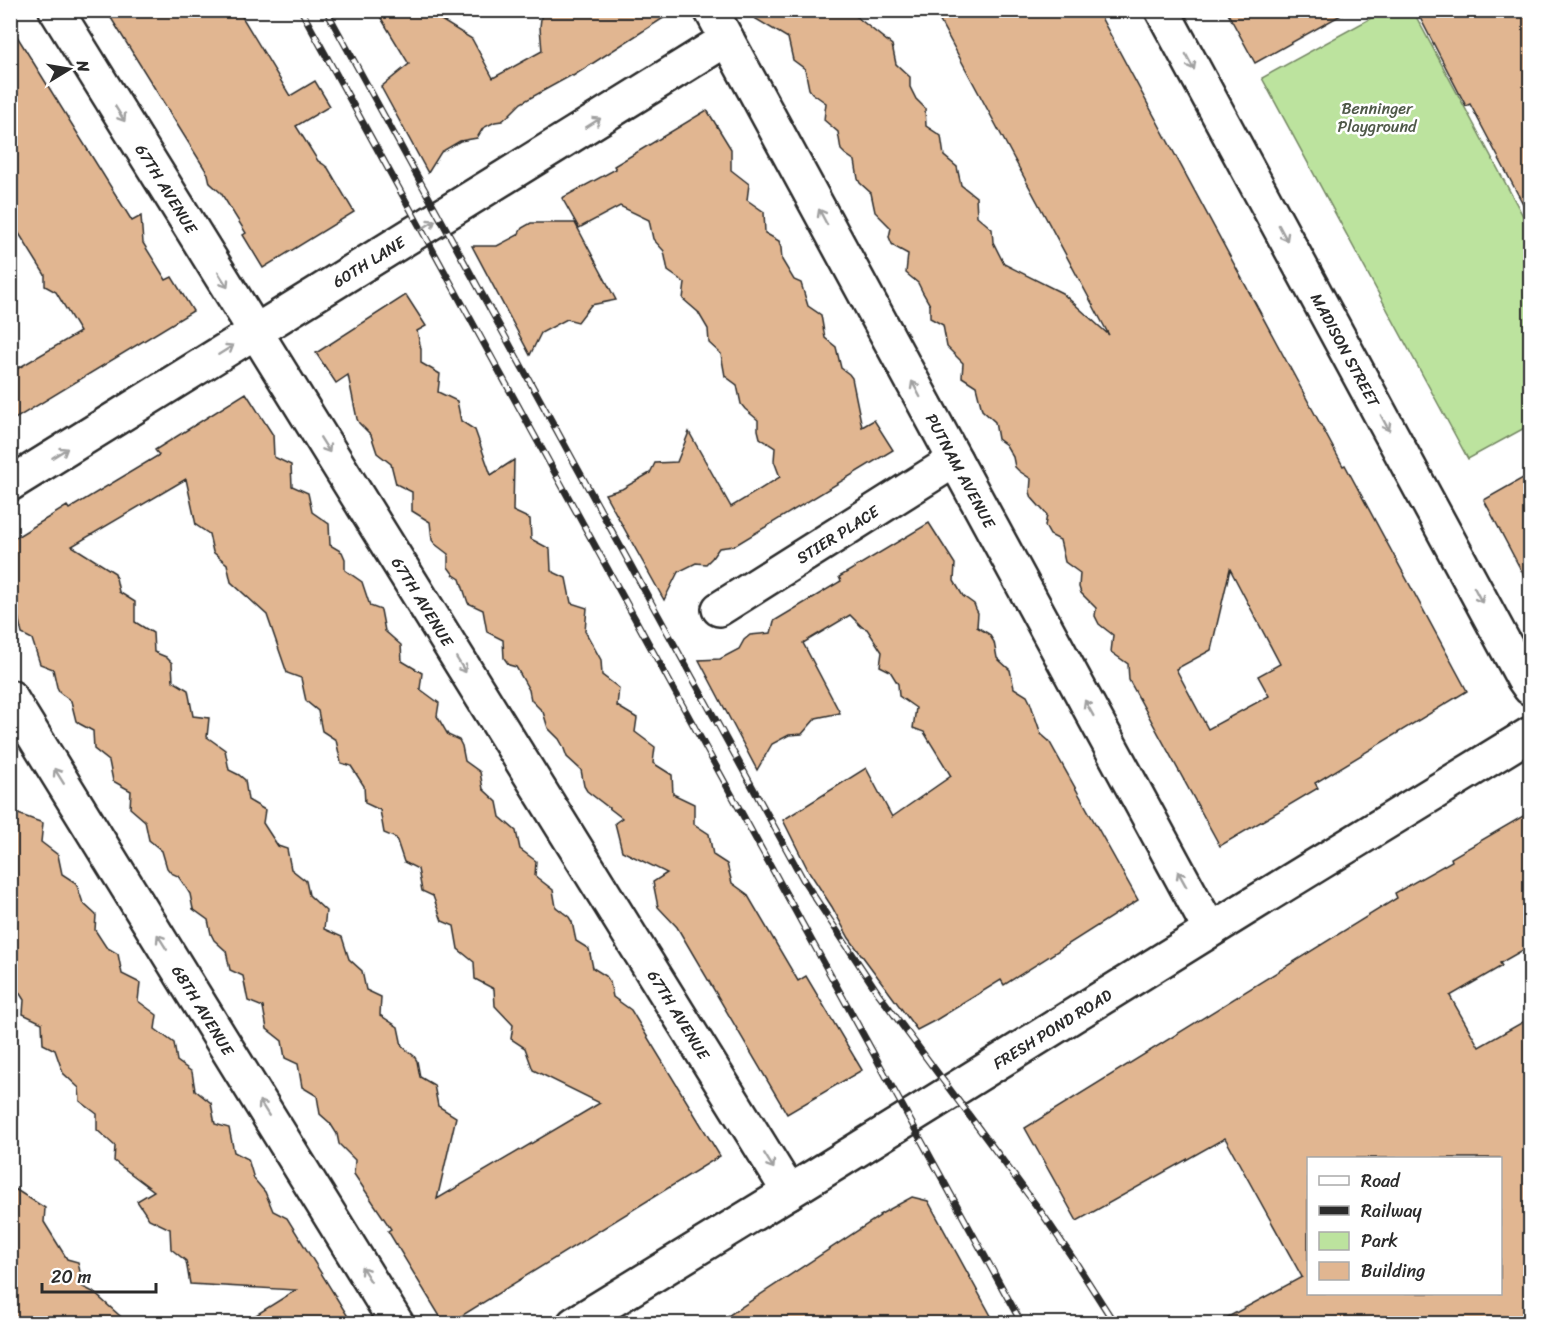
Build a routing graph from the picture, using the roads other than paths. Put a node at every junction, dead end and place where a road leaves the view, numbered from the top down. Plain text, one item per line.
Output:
1 (56, 10) edge
2 (711, 10) edge
3 (1162, 10) edge
4 (727, 39) junction
5 (255, 333) junction
6 (955, 460) junction
7 (10, 483) edge
8 (719, 609) dead end
9 (1530, 688) edge
10 (10, 697) edge
11 (1530, 734) edge
12 (1210, 930) junction
13 (789, 1192) junction
14 (397, 1323) edge
15 (574, 1323) edge

1 -> 5 street, 67TH AVENUE
2 - 4 street, PUTNAM AVENUE
3 -> 9 street, MADISON STREET
5 -> 4 street, 60TH LANE
6 -> 4 street, PUTNAM AVENUE
7 -> 5 street, 60TH LANE
5 -> 13 street, 67TH AVENUE
6 - 8 street, STIER PLACE
12 -> 6 street, PUTNAM AVENUE
14 -> 10 street, 68TH AVENUE
11 - 12 street, FRESH POND ROAD
12 - 13 street, FRESH POND ROAD
13 - 15 street, FRESH POND ROAD

